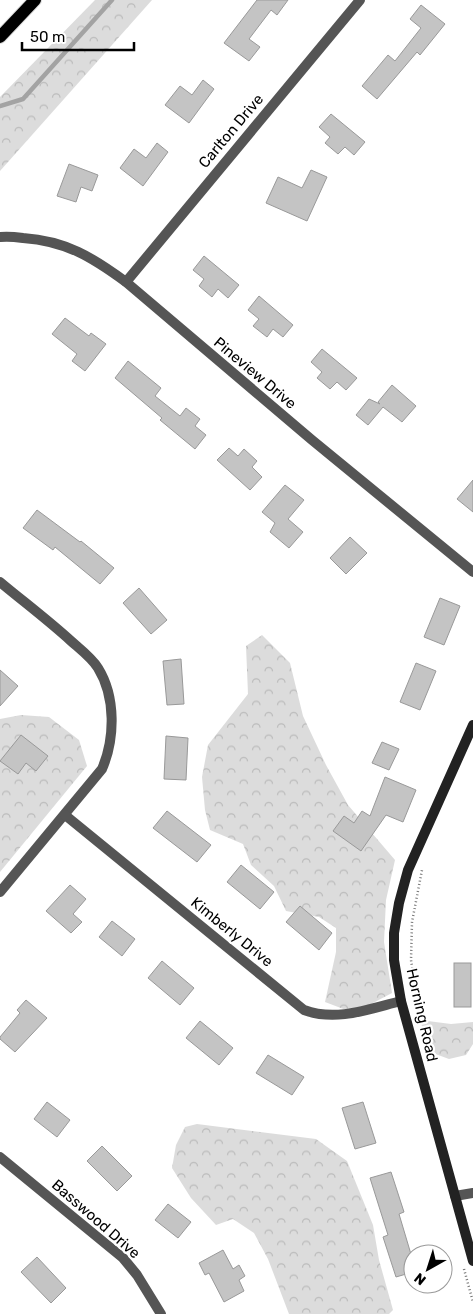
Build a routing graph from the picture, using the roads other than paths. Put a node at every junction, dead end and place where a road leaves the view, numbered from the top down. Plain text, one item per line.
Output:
1 (35, 0) edge
2 (360, 0) edge
3 (0, 37) edge
4 (0, 237) edge
5 (126, 282) junction
6 (473, 572) edge
7 (0, 582) edge
8 (473, 725) edge
9 (65, 815) junction
10 (0, 892) edge
11 (401, 1001) junction
12 (0, 1157) edge
13 (473, 1193) edge
14 (456, 1196) junction
15 (473, 1261) edge
16 (161, 1314) edge

1 - 3 main road
2 - 5 street, Carlton Drive
4 - 5 street, Pineview Drive
5 - 6 street, Pineview Drive
7 - 9 street
8 - 11 street, Horning Road
9 - 10 street
9 - 11 street, Kimberly Drive
11 - 14 street, Horning Road
12 - 16 street, Basswood Drive
13 - 14 street
14 - 15 street, Horning Road

